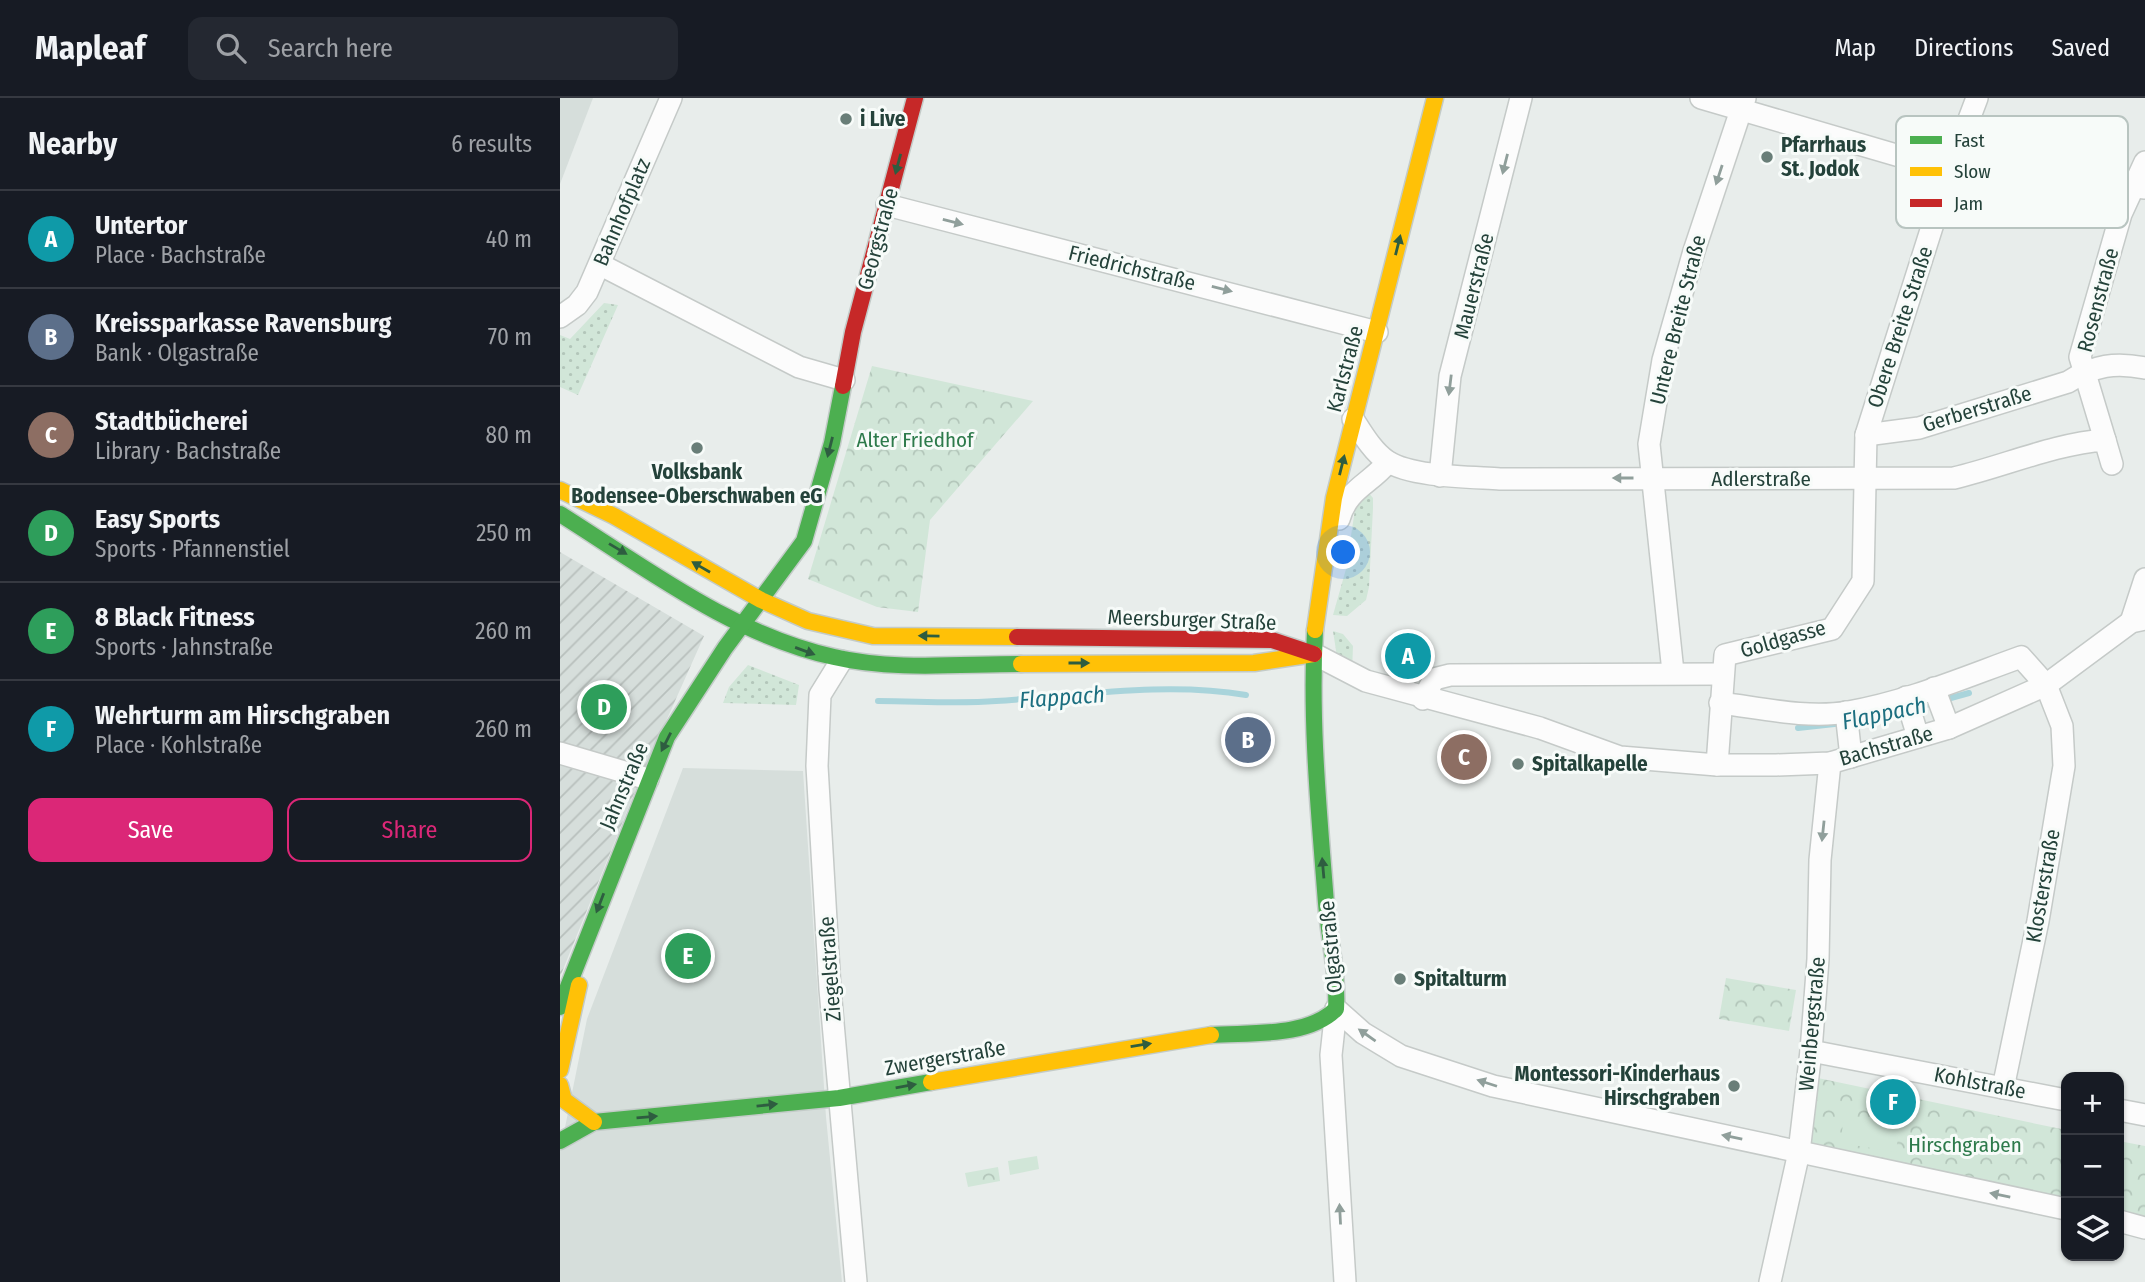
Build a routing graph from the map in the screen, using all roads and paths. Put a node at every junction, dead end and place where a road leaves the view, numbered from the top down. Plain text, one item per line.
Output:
1 (671, 98) edge
2 (915, 98) edge
3 (1435, 98) edge
4 (1521, 98) edge
5 (1701, 98) edge
6 (1977, 98) edge
7 (1742, 104) edge
8 (1970, 116) edge
9 (1896, 154) edge
10 (2145, 162) edge
11 (2140, 187) edge
12 (2128, 204) edge
13 (887, 205) junction
14 (1932, 228) edge
15 (2117, 228) edge
16 (601, 265) junction
17 (560, 317) edge
18 (1377, 332) junction
19 (2145, 368) edge
20 (2084, 371) junction
21 (844, 380) junction
22 (1353, 419) junction
23 (1866, 435) junction
24 (2105, 440) junction
25 (1388, 462) junction
26 (2112, 464) dead end
27 (1440, 476) junction
28 (1652, 478) junction
29 (1863, 479) junction
30 (560, 490) edge
31 (560, 514) edge
32 (1323, 564) junction
33 (2145, 579) edge
34 (761, 600) junction
35 (2138, 621) edge
36 (741, 626) junction
37 (1314, 654) junction
38 (841, 661) junction
39 (1672, 672) junction
40 (1722, 674) junction
41 (2046, 685) junction
42 (1938, 697) junction
43 (1423, 699) junction
44 (1720, 703) junction
45 (1909, 706) junction
46 (1847, 720) junction
47 (1949, 728) junction
48 (1917, 737) junction
49 (560, 752) edge
50 (1841, 760) junction
51 (1717, 765) junction
52 (648, 779) junction
53 (580, 957) junction
54 (560, 1007) edge
55 (1336, 1009) junction
56 (1811, 1051) junction
57 (560, 1070) edge
58 (560, 1085) edge
59 (2003, 1088) junction
60 (839, 1098) junction
61 (2061, 1099) edge
62 (2124, 1111) edge
63 (2145, 1115) edge
64 (594, 1122) junction
65 (560, 1141) edge
66 (1798, 1152) junction
67 (2061, 1208) edge
68 (2124, 1222) edge
69 (2145, 1228) edge
70 (856, 1282) edge
71 (1345, 1282) edge
72 (1770, 1282) edge

1 - 16 street, Bahnhofplatz
2 -> 13 main road, Georgstraße
18 -> 3 main road, Karlstraße
4 -> 27 street, Mauerstraße
5 - 7 street
6 - 8 street, Obere Breite Straße
7 - 9 street
7 -> 28 street, Untere Breite Straße
10 - 11 street, Rosenstraße
11 - 12 street, Rosenstraße
13 -> 18 street, Friedrichstraße
13 - 21 main road, Georgstraße
14 - 23 street, Obere Breite Straße
15 - 20 street, Rosenstraße
16 - 17 street, Bahnhofplatz
16 - 21 street
18 - 22 main road, Karlstraße
19 - 20 street, Gerberstraße
20 - 23 street, Gerberstraße
20 - 24 street, Rosenstraße
21 -> 34 main road, Georgstraße
22 - 25 street, Adlerstraße
32 -> 22 main road, Karlstraße
23 - 29 street, Obere Breite Straße
24 - 26 street
24 - 29 street, Adlerstraße
25 - 27 street, Adlerstraße
25 - 32 street
28 -> 27 street, Adlerstraße
28 - 29 street, Adlerstraße
28 - 39 street, Untere Breite Straße
29 - 40 street, Goldgasse
34 -> 30 main road, Meersburger Straße
31 -> 36 main road, Meersburger Straße
32 - 37 main road, Karlstraße
33 - 35 street, Bachstraße
34 - 36 main road, Jahnstraße
37 -> 34 main road, Meersburger Straße
35 - 41 street, Bachstraße
36 -> 38 main road, Meersburger Straße
36 -> 52 main road, Jahnstraße
38 -> 37 main road, Meersburger Straße
37 - 43 street, Bachstraße
55 -> 37 main road, Olgastraße
38 - 60 street, Ziegelstraße
39 - 40 street
39 - 43 street
40 - 44 street
41 - 42 street, Bachstraße
41 - 47 street, Bachstraße
41 - 59 street, Klosterstraße
42 - 45 street, Bachstraße
42 - 47 street
43 - 51 street, Bachstraße
44 - 46 street, Bachstraße
44 - 51 street
45 - 46 street, Bachstraße
45 - 48 street
46 - 50 street, Weinbergstraße
47 - 48 street, Bachstraße
48 - 50 street, Bachstraße
49 - 52 street
50 - 51 street, Bachstraße
50 -> 56 street, Weinbergstraße
52 -> 53 main road, Jahnstraße
53 - 54 main road, Jahnstraße
53 - 57 main road
60 -> 55 main road, Zwergerstraße
66 -> 55 street
71 -> 55 street, Olgastraße
56 - 59 street, Kohlstraße
56 - 66 street, Weinbergstraße
58 - 64 main road
59 - 61 street, Kohlstraße
64 -> 60 main road, Zwergerstraße
60 - 70 street, Ziegelstraße
62 - 63 street
64 - 65 main road, Zwergerstraße
67 -> 66 street
66 - 72 street, Weinbergstraße
68 - 69 street

